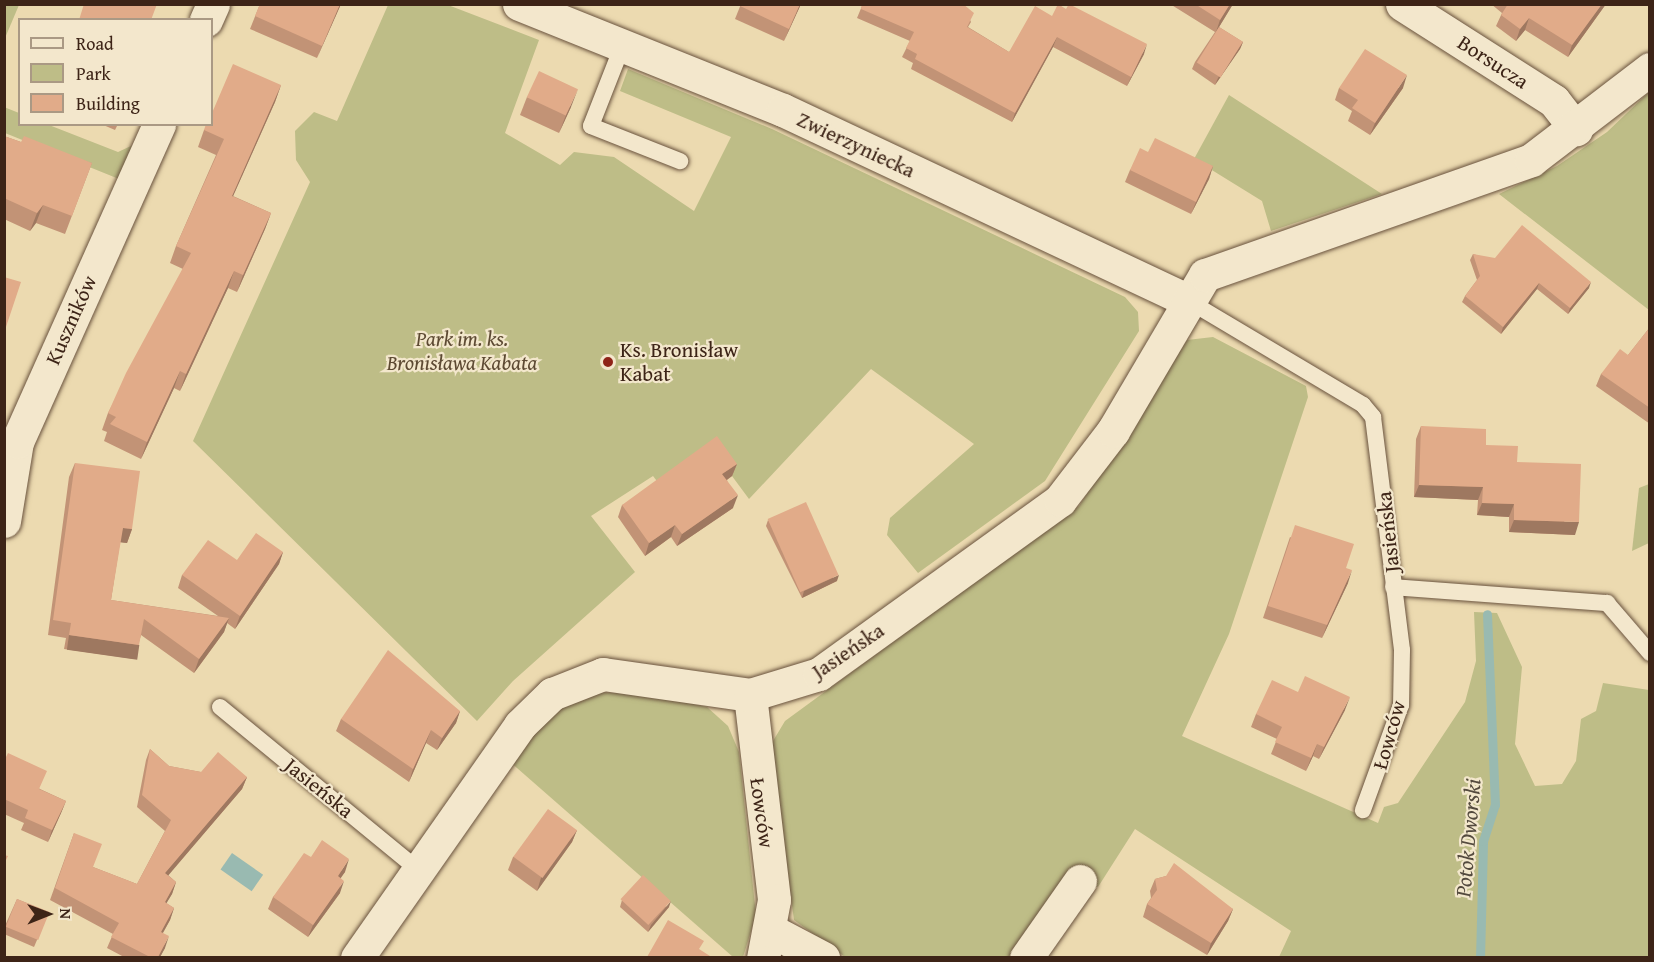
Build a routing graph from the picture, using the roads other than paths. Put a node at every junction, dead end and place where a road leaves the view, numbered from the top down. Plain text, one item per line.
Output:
1 (213, 4) edge
2 (519, 4) edge
3 (1402, 4) edge
4 (207, 18) edge
5 (618, 57) dead end
6 (1650, 69) edge
7 (158, 126) edge
8 (1576, 129) junction
9 (680, 161) dead end
10 (1187, 300) junction
11 (4, 521) edge
12 (1394, 587) junction
13 (1650, 653) edge
14 (750, 695) junction
15 (220, 707) dead end
16 (1363, 810) dead end
17 (417, 869) junction
18 (1080, 881) dead end
19 (767, 944) edge
20 (357, 957) edge
21 (823, 957) edge
22 (1026, 957) edge

1 - 4 street
2 - 10 street, Zwierzyniecka
3 - 8 street, Borsucza
5 - 9 lane
6 - 8 street, Jasieńska
7 - 11 street, Kuszników
8 - 10 street, Jasieńska
10 - 12 lane, Jasieńska
10 - 14 street, Jasieńska
12 - 13 lane, Jasieńska
12 - 16 lane, Łowców
14 - 17 street, Jasieńska
14 - 19 street, Łowców
15 - 17 lane, Jasieńska
17 - 20 street, Jasieńska
18 - 22 street
19 - 21 street, Łowców

